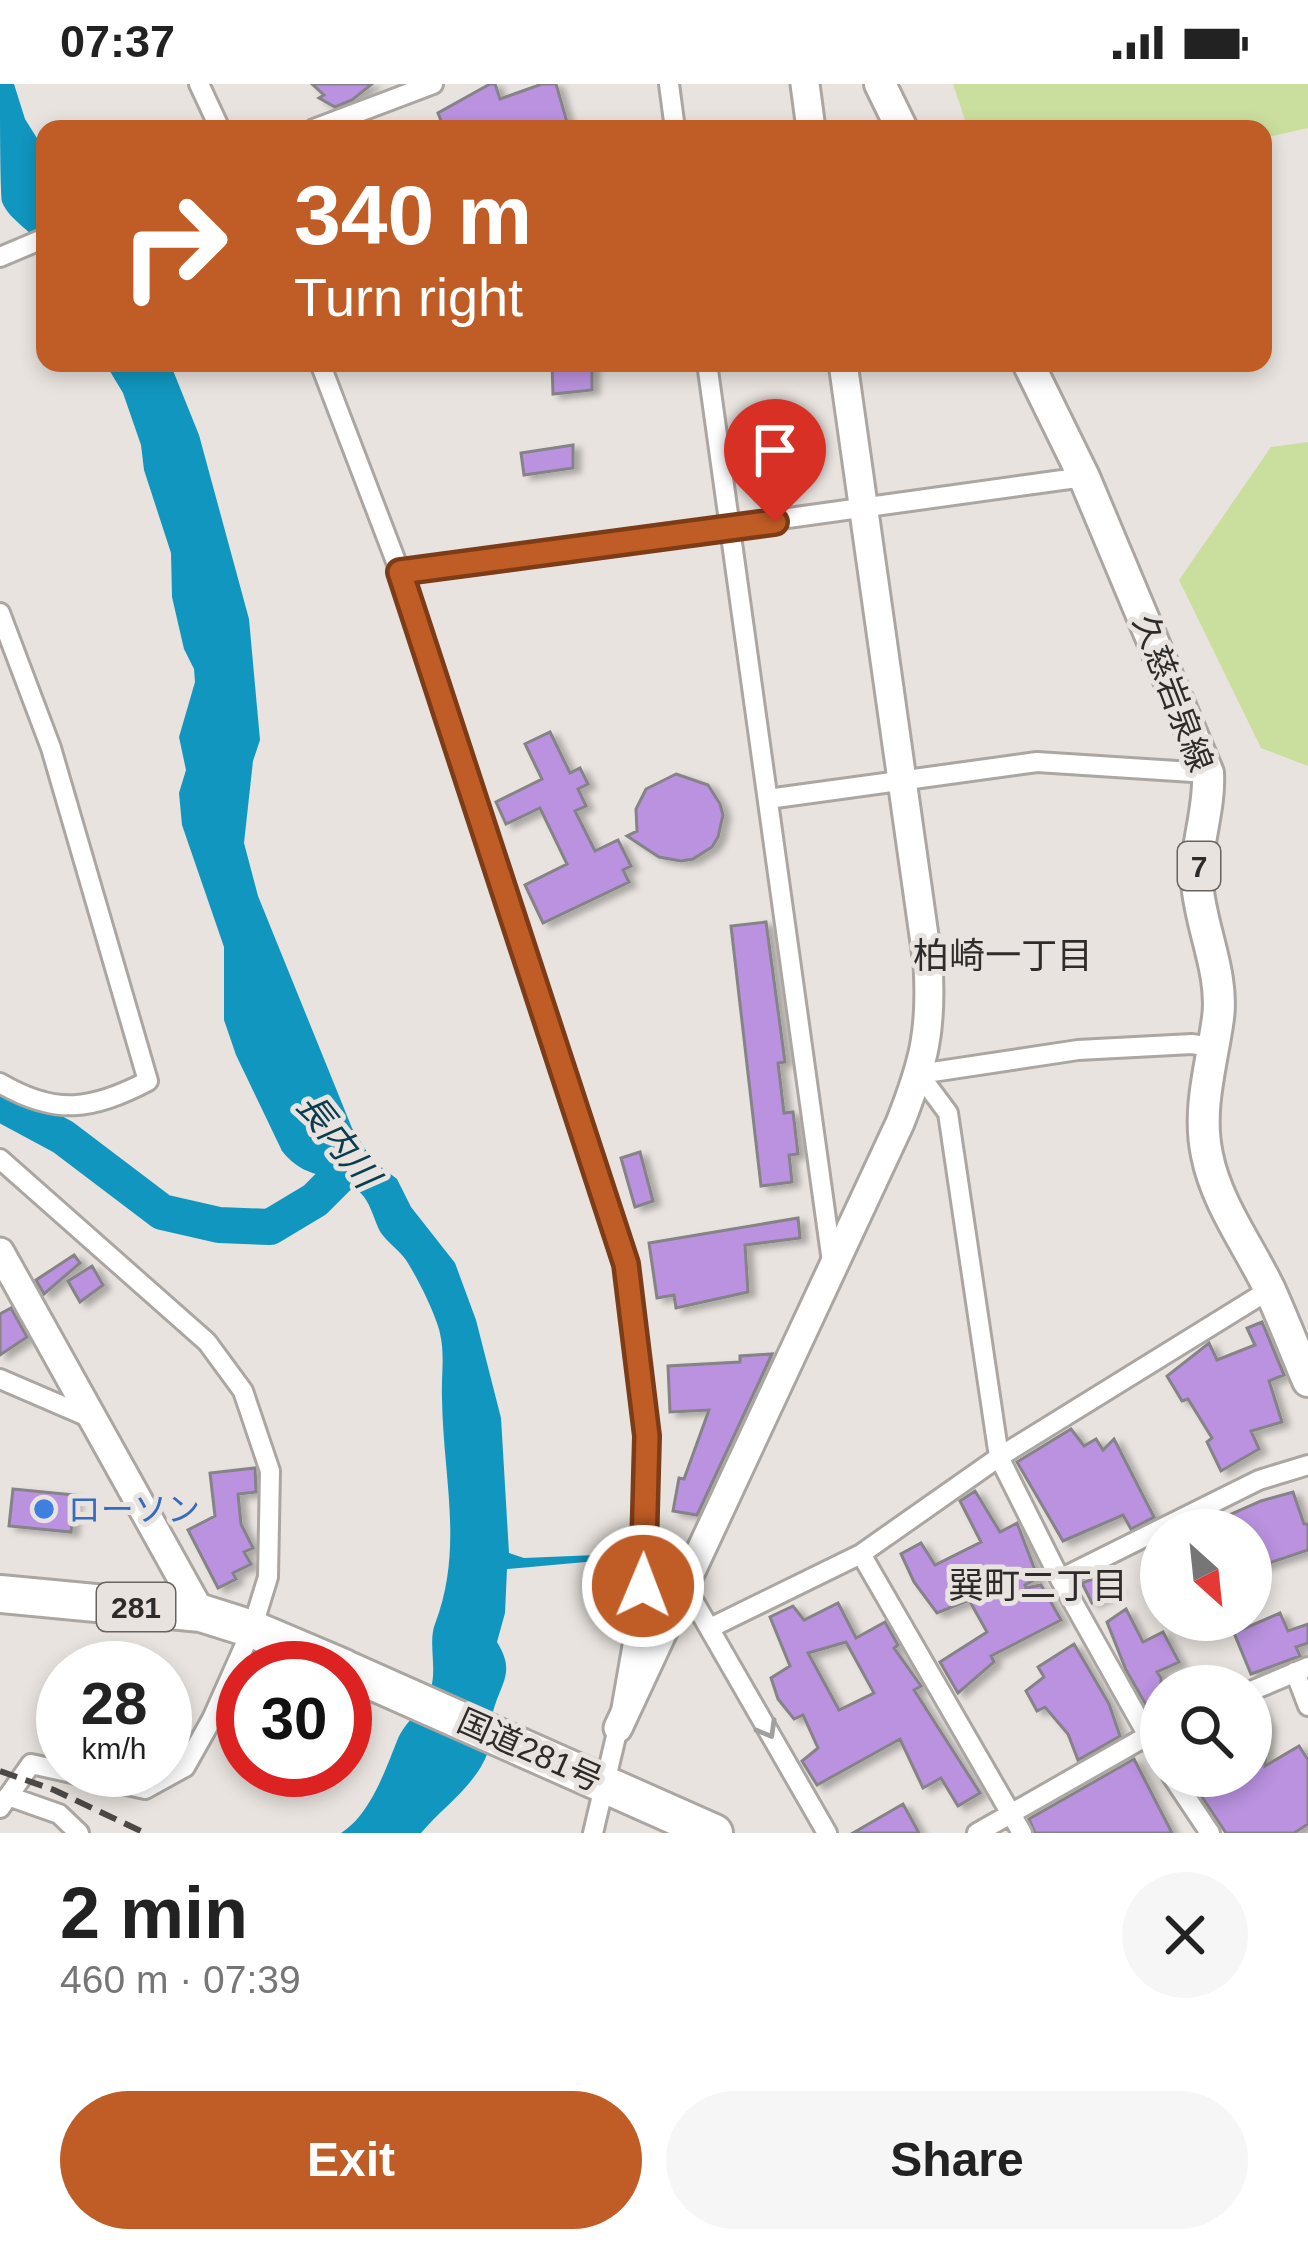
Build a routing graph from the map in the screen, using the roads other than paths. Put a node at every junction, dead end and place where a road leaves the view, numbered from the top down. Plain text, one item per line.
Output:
1 (200, 84) edge
2 (433, 84) edge
3 (669, 84) edge
4 (805, 84) edge
5 (880, 84) edge
6 (216, 120) edge
7 (338, 120) edge
8 (674, 120) edge
9 (810, 120) edge
10 (898, 120) edge
11 (36, 242) edge
12 (0, 257) edge
13 (323, 372) edge
14 (708, 372) edge
15 (843, 372) edge
16 (1032, 372) edge
17 (1084, 477) junction
18 (862, 511) junction
19 (730, 528) junction
20 (400, 572) junction
21 (0, 613) edge
22 (1208, 772) junction
23 (902, 781) junction
24 (768, 800) junction
25 (1210, 1047) junction
26 (919, 1074) junction
27 (0, 1083) edge
28 (0, 1160) edge
29 (0, 1252) edge
30 (833, 1269) junction
31 (1270, 1290) junction
32 (0, 1379) edge
33 (1308, 1382) edge
34 (93, 1419) junction
35 (998, 1457) junction
36 (1308, 1465) edge
37 (861, 1554) junction
38 (1060, 1579) junction
39 (686, 1588) junction
40 (0, 1594) edge
41 (201, 1613) junction
42 (710, 1628) junction
43 (260, 1632) junction
44 (281, 1641) edge
45 (1302, 1670) edge
46 (372, 1680) edge
47 (1272, 1682) edge
48 (1308, 1706) edge
49 (1140, 1710) edge
50 (618, 1728) junction
51 (1140, 1738) edge
52 (593, 1776) junction
53 (1186, 1797) edge
54 (4, 1802) edge
55 (1009, 1813) junction
56 (79, 1833) edge
57 (593, 1833) edge
58 (714, 1833) edge
59 (826, 1833) edge
60 (977, 1833) edge
61 (1022, 1833) edge
62 (1210, 1833) edge

1 - 6 street
2 - 7 street
3 - 8 street
4 - 9 street
5 - 10 main road
11 - 12 street
13 - 20 street
14 - 19 street
15 - 18 street
16 - 17 main road, 久慈岩泉線 / 7
17 - 18 street
17 - 22 main road, 久慈岩泉線 / 7
18 - 19 street
18 - 23 street
19 - 20 street
19 - 24 street
20 - 50 street
21 - 27 street
22 - 23 street
22 - 25 main road, 久慈岩泉線 / 7
23 - 24 street
23 - 26 street
24 - 30 street
25 - 26 street
25 - 31 main road, 久慈岩泉線 / 7
26 - 30 street
26 - 35 street
28 - 43 street
29 - 34 street
30 - 39 street
31 - 33 main road, 久慈岩泉線 / 7
31 - 35 street
32 - 34 street
34 - 41 street
35 - 37 street
35 - 38 street
36 - 38 street
37 - 42 street
37 - 55 street
38 - 49 street
39 - 42 street
39 - 50 street
40 - 41 highway, 国道281号 / 281
41 - 43 highway, 国道281号 / 281
42 -> 59 street
43 - 44 highway, 国道281号 / 281
43 - 54 street
45 - 47 street
45 - 48 street
46 - 52 highway, 国道281号 / 281
50 - 52 street
51 - 55 street
52 - 57 street
52 - 58 highway, 国道281号 / 281
53 - 62 street
54 - 56 street
55 - 60 street
55 - 61 street

